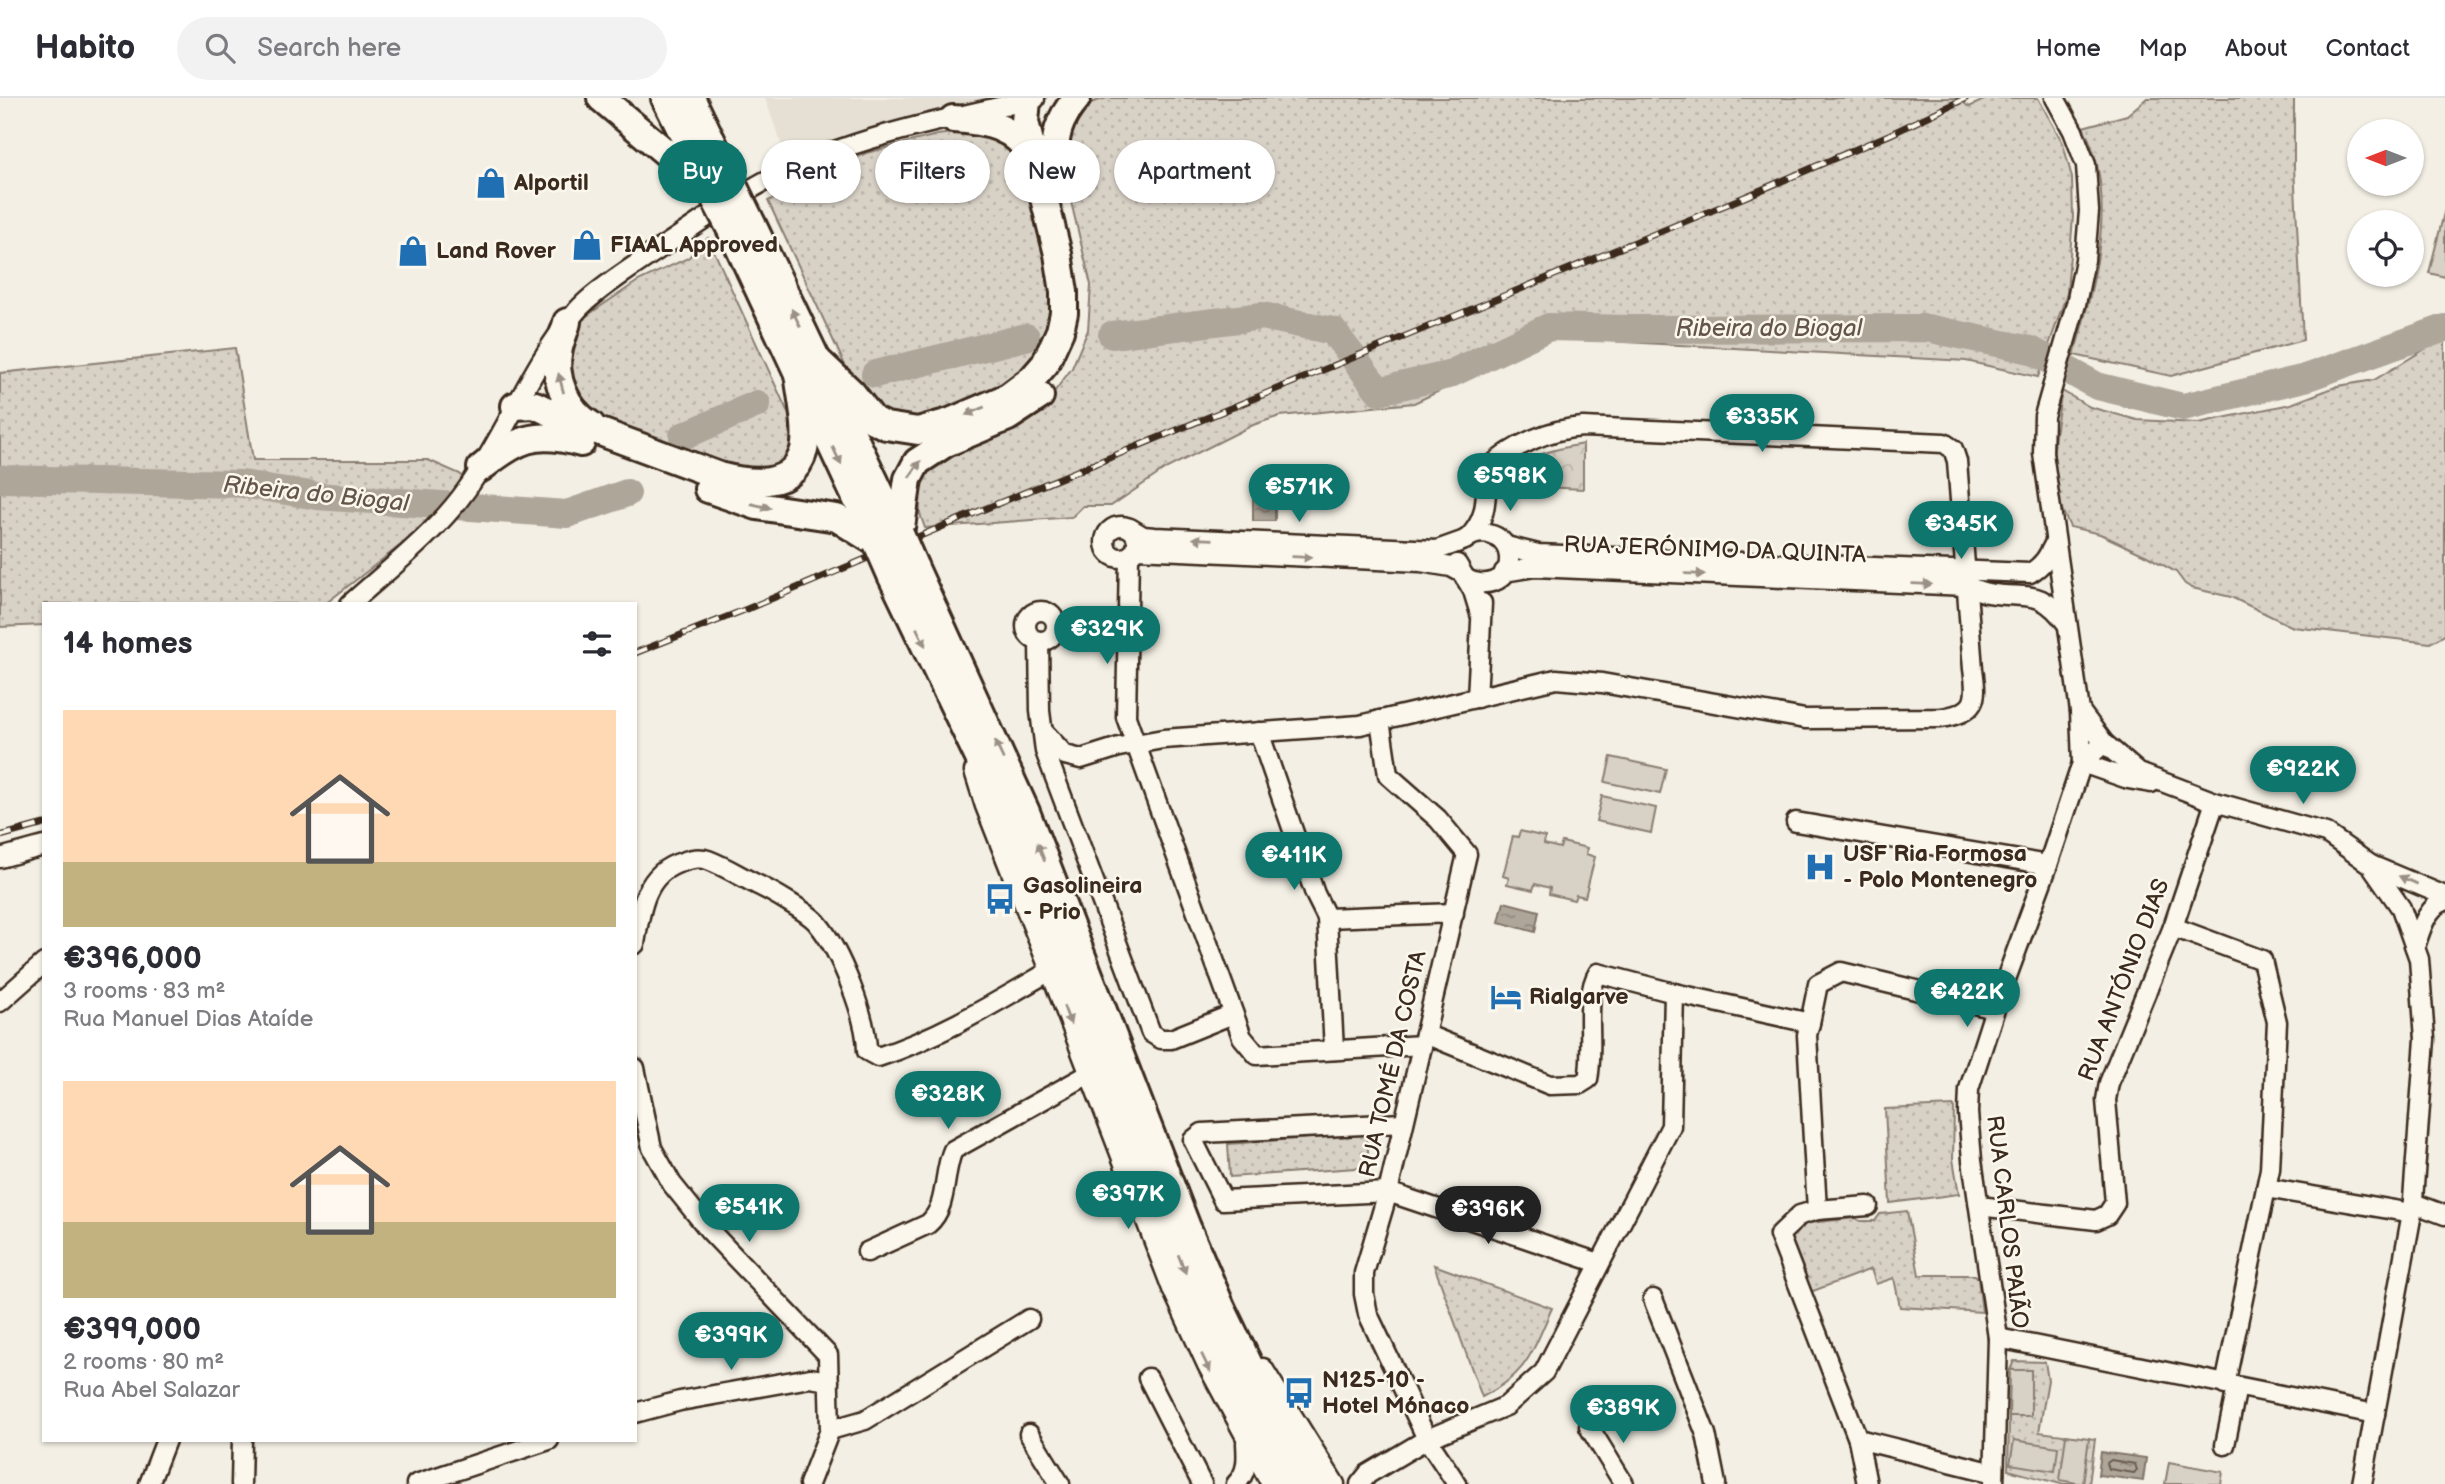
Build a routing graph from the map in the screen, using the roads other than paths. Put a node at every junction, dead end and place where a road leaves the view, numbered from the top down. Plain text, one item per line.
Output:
1 (601, 98) edge
2 (665, 98) edge
3 (691, 98) edge
4 (709, 98) edge
5 (1077, 98) edge
6 (2054, 98) edge
7 (1033, 99) edge
8 (953, 119) junction
9 (694, 140) edge
10 (708, 140) edge
11 (717, 140) edge
12 (1018, 140) edge
13 (1041, 140) edge
14 (1055, 140) edge
15 (658, 146) edge
16 (732, 203) edge
17 (1051, 203) edge
18 (1056, 203) edge
19 (567, 322) junction
20 (807, 366) junction
21 (515, 406) junction
22 (589, 436) junction
23 (481, 468) junction
24 (1487, 499) junction
25 (1130, 528) junction
26 (1468, 538) junction
27 (888, 539) junction
28 (2055, 542) junction
29 (1503, 543) junction
30 (1125, 553) junction
31 (1965, 569) junction
32 (903, 571) junction
33 (2030, 573) junction
34 (1463, 575) junction
35 (1499, 578) junction
36 (2058, 581) junction
37 (1991, 593) junction
38 (2026, 595) junction
39 (352, 602) edge
40 (1480, 614) junction
41 (1969, 623) junction
42 (2067, 624) junction
43 (1039, 641) dead end
44 (1477, 698) junction
45 (953, 702) junction
46 (2080, 711) junction
47 (1380, 720) junction
48 (1044, 732) junction
49 (1259, 732) junction
50 (2104, 743) junction
51 (1135, 744) junction
52 (1081, 759) junction
53 (2082, 763) junction
54 (2171, 787) junction
55 (1062, 792) junction
56 (2215, 802) junction
57 (1796, 822) dead end
58 (42, 847) edge
59 (0, 858) edge
60 (2371, 864) junction
61 (2048, 865) junction
62 (2445, 896) edge
63 (2445, 901) edge
64 (1454, 913) junction
65 (1327, 918) junction
66 (2172, 927) junction
67 (637, 935) edge
68 (2415, 947) junction
69 (42, 965) edge
70 (1051, 971) junction
71 (1674, 993) junction
72 (0, 1002) edge
73 (1995, 1009) junction
74 (1233, 1014) junction
75 (1810, 1023) junction
76 (1424, 1040) junction
77 (1334, 1050) junction
78 (1089, 1074) junction
79 (638, 1102) edge
80 (1403, 1123) junction
81 (2266, 1188) junction
82 (1388, 1192) junction
83 (1868, 1206) dead end
84 (1979, 1206) junction
85 (2412, 1208) junction
86 (1817, 1210) junction
87 (2445, 1215) edge
88 (867, 1252) dead end
89 (1600, 1263) junction
90 (1653, 1299) dead end
91 (1030, 1319) dead end
92 (1998, 1338) junction
93 (1149, 1378) dead end
94 (829, 1381) junction
95 (2231, 1386) junction
96 (637, 1412) edge
97 (2375, 1414) junction
98 (1590, 1427) dead end
99 (830, 1430) junction
100 (1029, 1434) dead end
101 (1427, 1439) junction
102 (1858, 1439) junction
103 (1246, 1440) junction
104 (165, 1442) edge
105 (242, 1442) edge
106 (543, 1442) edge
107 (2225, 1445) dead end
108 (1380, 1466) junction
109 (1320, 1476) edge
110 (1994, 1478) edge
111 (149, 1484) edge
112 (241, 1484) edge
113 (416, 1484) edge
114 (809, 1484) edge
115 (1059, 1484) edge
116 (1202, 1484) edge
117 (1236, 1484) edge
118 (1270, 1484) edge
119 (1292, 1484) edge
120 (1335, 1484) edge
121 (1360, 1484) edge
122 (1457, 1484) edge
123 (1624, 1484) edge
124 (1716, 1484) edge
125 (1867, 1484) edge
126 (2362, 1484) edge

1 - 15 main road
2 - 9 main road
3 - 10 main road
4 - 11 main road
5 - 14 main road
6 - 28 street
7 - 8 street
7 - 13 main road
8 - 12 main road
8 - 19 street
16 - 20 main road, bridge
17 -> 20 main road
27 -> 18 main road
19 - 21 street
22 -> 19 main road
20 - 22 main road
20 - 27 main road
21 - 22 main road
21 - 23 street
22 - 23 main road
22 -> 27 main road
23 - 39 street
24 - 26 street
24 - 29 street
24 - 31 street
26 -> 25 street, RUA JERÓNIMO DA QUINTA
25 - 30 street
25 - 30 street
26 - 29 street, RUA JERÓNIMO DA QUINTA
26 - 34 street
27 - 32 main road, bridge
28 - 33 street
28 - 36 street
29 - 31 street, RUA JERÓNIMO DA QUINTA
29 - 35 street
30 -> 34 street, RUA JERÓNIMO DA QUINTA
30 - 51 street
31 - 33 street, RUA JERÓNIMO DA QUINTA
35 -> 31 street, RUA JERÓNIMO DA QUINTA
31 - 37 street, RUA JERÓNIMO DA QUINTA
31 - 41 street
32 -> 45 main road
109 -> 32 main road
33 - 36 street, RUA JERÓNIMO DA QUINTA
34 - 35 street, RUA JERÓNIMO DA QUINTA
34 - 40 street
35 - 40 street
36 - 38 street, RUA JERÓNIMO DA QUINTA
36 - 42 street
37 - 38 street, RUA JERÓNIMO DA QUINTA
37 - 41 street
38 - 42 street, RUA JERÓNIMO DA QUINTA
40 - 44 street
41 - 44 street
42 - 46 street
43 - 48 street
44 - 47 street
45 - 70 street
45 -> 119 main road
46 - 50 street
46 - 53 street
47 - 49 street
47 - 64 street, RUA TOMÉ DA COSTA
48 - 52 street
48 - 55 street
49 - 51 street
49 - 65 street
50 - 53 street, RUA CARLOS PAIÃO
50 - 54 street
51 - 52 street
51 - 74 street
52 - 55 street
53 - 54 street
53 - 61 street, RUA CARLOS PAIÃO
54 - 56 street
55 - 74 street
56 - 60 street
56 - 66 street, RUA ANTÓNIO DIAS
57 - 61 street
58 - 59 street
62 -> 60 street
60 - 68 street
61 - 73 street, RUA CARLOS PAIÃO
63 - 68 street
64 - 65 street
64 - 76 street, RUA TOMÉ DA COSTA
65 - 77 street
66 - 81 street
66 - 84 street, RUA ANTÓNIO DIAS
67 - 70 street
68 - 85 street
69 - 72 street
70 -> 78 street
71 - 75 street
71 - 76 street
71 - 89 street
73 - 75 street
73 - 84 street, RUA CARLOS PAIÃO
74 - 77 street
75 - 86 street
76 - 77 street
76 - 80 street, RUA TOMÉ DA COSTA
78 - 88 street
78 -> 103 street
79 - 94 street
80 - 82 street, RUA TOMÉ DA COSTA
80 - 82 street
81 - 85 street
81 - 95 street
82 - 89 street
82 - 101 street, RUA TOMÉ DA COSTA
83 - 86 street
84 - 92 street, RUA CARLOS PAIÃO
85 - 87 street
85 - 97 street
86 - 102 street
89 - 101 street
90 - 124 street
91 - 99 street
92 - 95 street
92 - 110 street, RUA CARLOS PAIÃO
93 - 116 street
94 - 96 street
94 - 99 street
95 - 97 street
95 - 107 street
97 - 126 street
98 - 123 street
99 - 114 street
100 - 115 street
101 - 108 street
101 - 122 street, RUA TOMÉ DA COSTA
102 - 110 street
102 - 125 street
103 - 117 street
103 - 118 street
104 - 111 street
105 - 112 street
106 - 113 street
108 - 109 street
108 - 121 street
109 - 120 street

